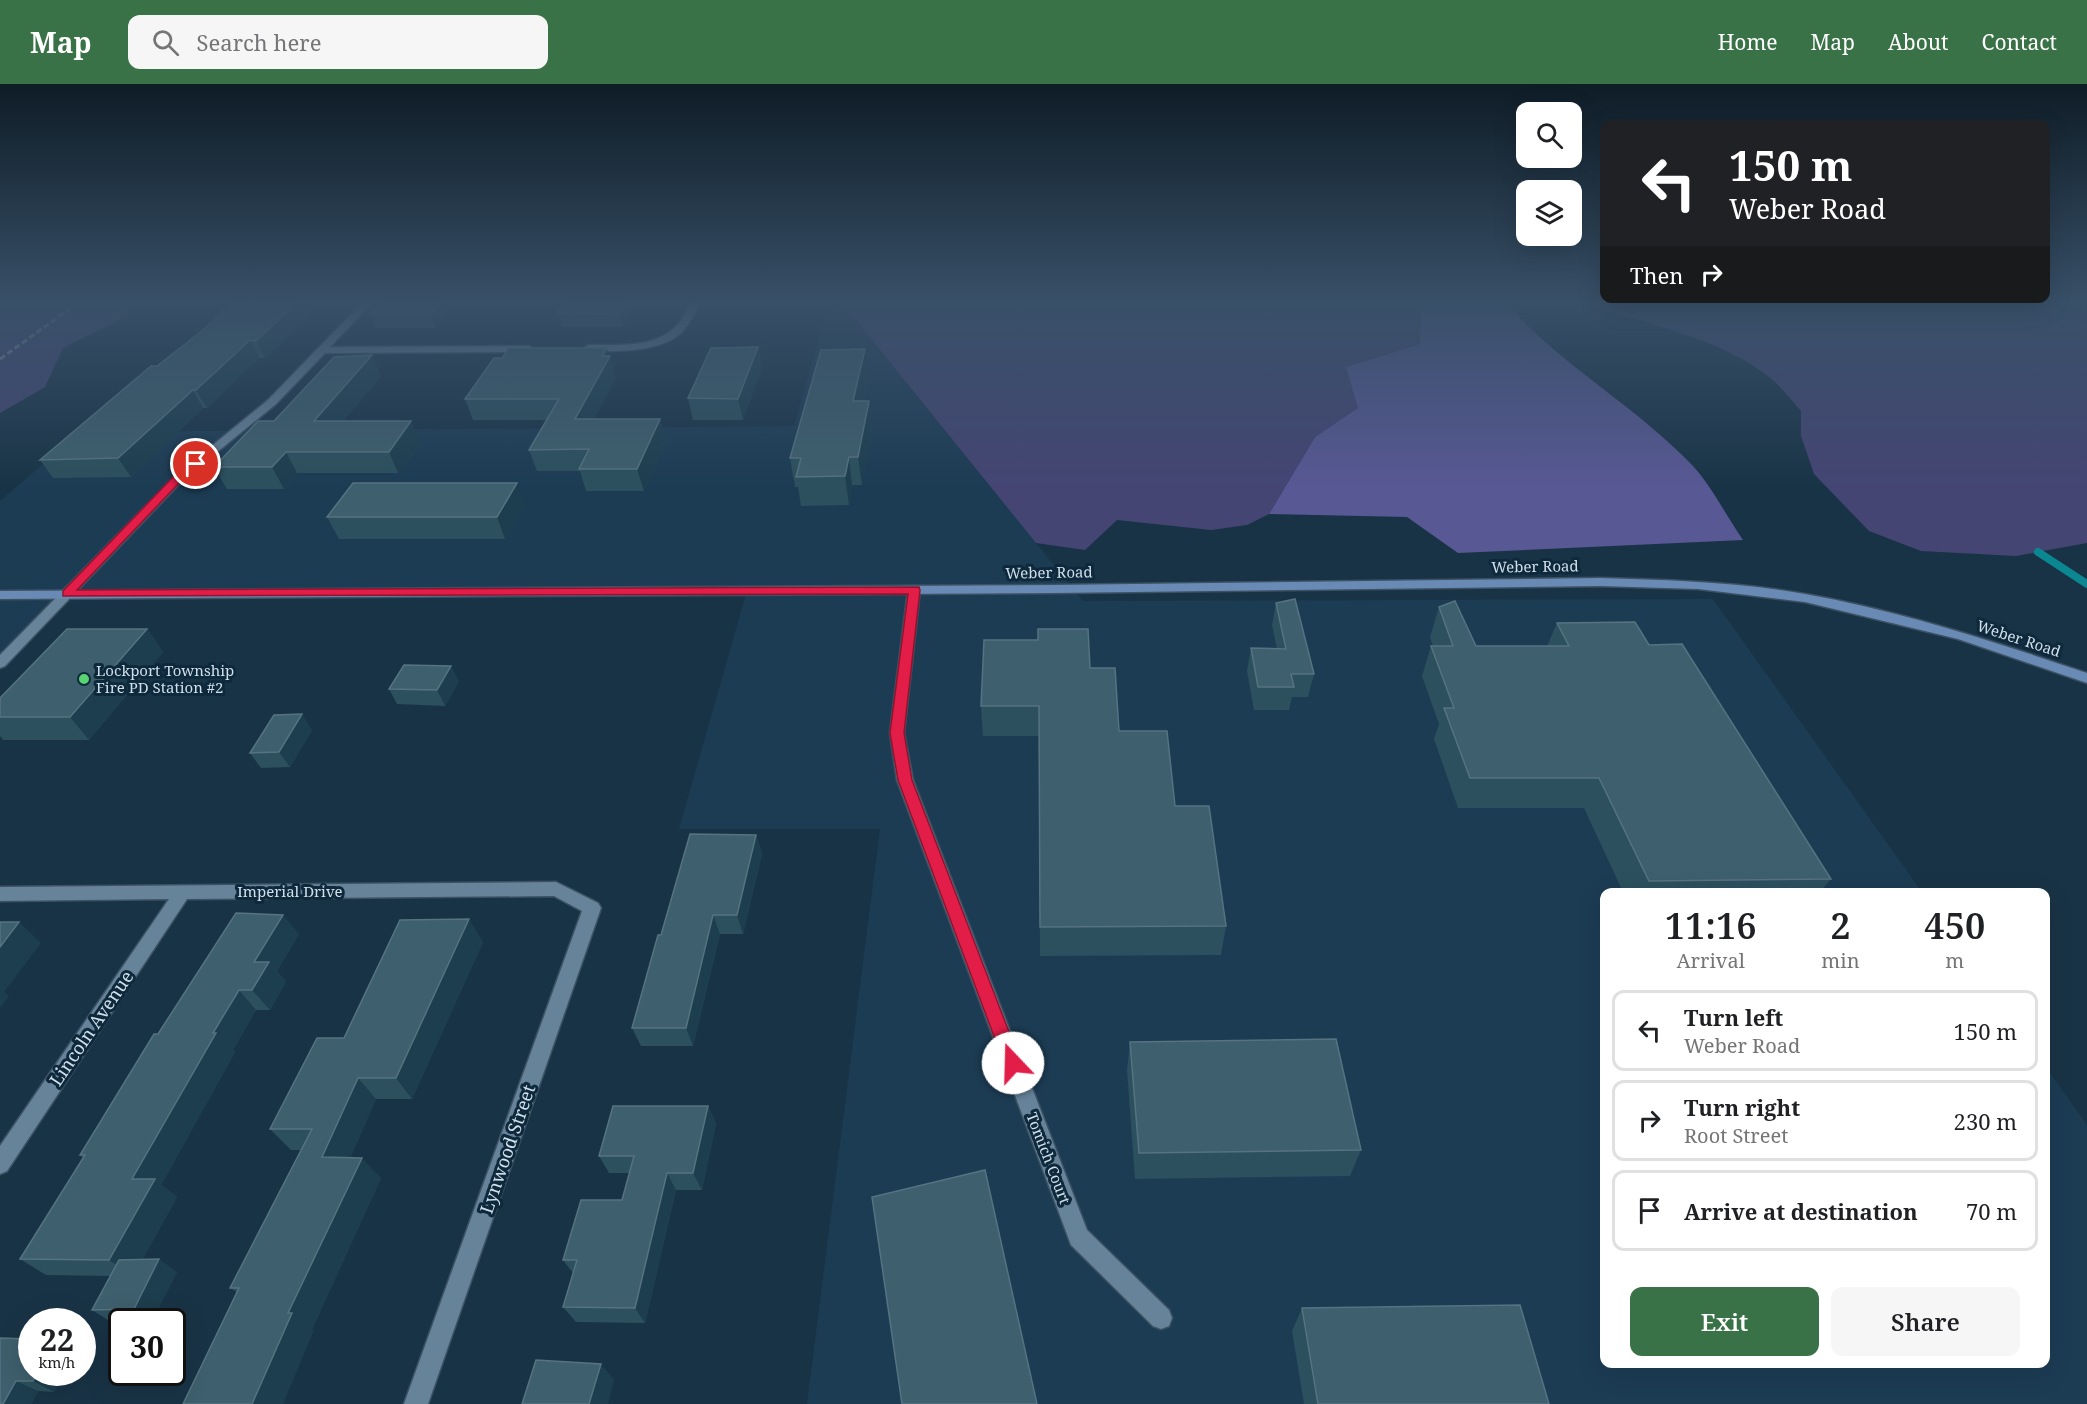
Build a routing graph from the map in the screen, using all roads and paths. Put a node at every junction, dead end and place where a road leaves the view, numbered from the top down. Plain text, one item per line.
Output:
1 (309, 365) edge
2 (914, 590) junction
3 (67, 593) junction
4 (0, 595) edge
5 (0, 663) edge
6 (2087, 678) edge
7 (183, 892) junction
8 (0, 894) edge
9 (578, 900) joint
10 (0, 1164) edge
11 (1161, 1318) dead end
12 (416, 1404) edge

1 - 3 street
2 - 3 main road, Weber Road
2 - 6 main road, Weber Road
2 - 11 street, Tomich Court
3 - 4 main road, Weber Road
3 - 5 street
7 - 8 street, Imperial Drive
7 - 9 street, Imperial Drive
7 - 10 street, Lincoln Avenue
9 - 12 street, Lynwood Street

